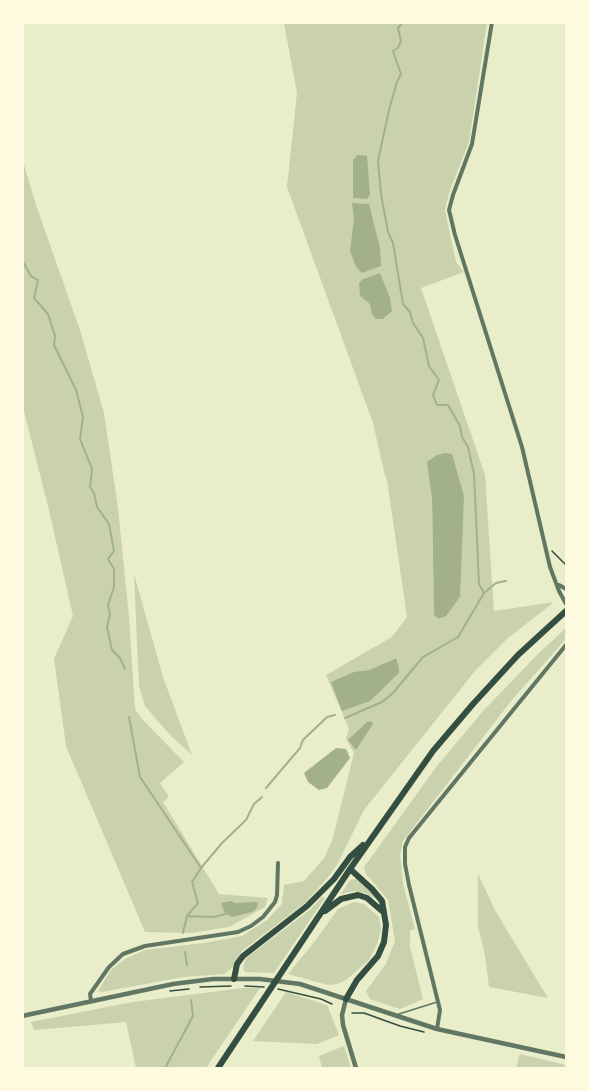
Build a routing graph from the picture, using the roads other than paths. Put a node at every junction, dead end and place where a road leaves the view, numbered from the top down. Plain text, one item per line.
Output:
1 (492, 22) edge
2 (558, 585) junction
3 (567, 589) edge
4 (567, 604) edge
5 (567, 610) edge
6 (567, 645) edge
7 (371, 839) junction
8 (278, 863) dead end
9 (350, 869) junction
10 (385, 914) junction
11 (319, 916) junction
12 (235, 982) junction
13 (346, 999) junction
14 (91, 1001) junction
15 (437, 1002) junction
16 (395, 1015) junction
17 (22, 1016) edge
18 (437, 1029) junction
19 (567, 1057) edge
20 (218, 1068) edge
21 (356, 1068) edge

1 - 2 street
2 - 3 street
2 - 4 street
5 - 7 main road
6 - 15 street
7 - 9 main road
7 - 12 main road
8 - 14 street
9 - 10 main road
9 - 11 main road
10 - 11 main road
10 - 13 main road
11 - 20 main road
12 - 13 street
12 - 14 street
13 - 16 street
13 - 21 street
14 - 17 street
15 - 16 lane
15 - 18 street
16 - 18 street
18 - 19 street

